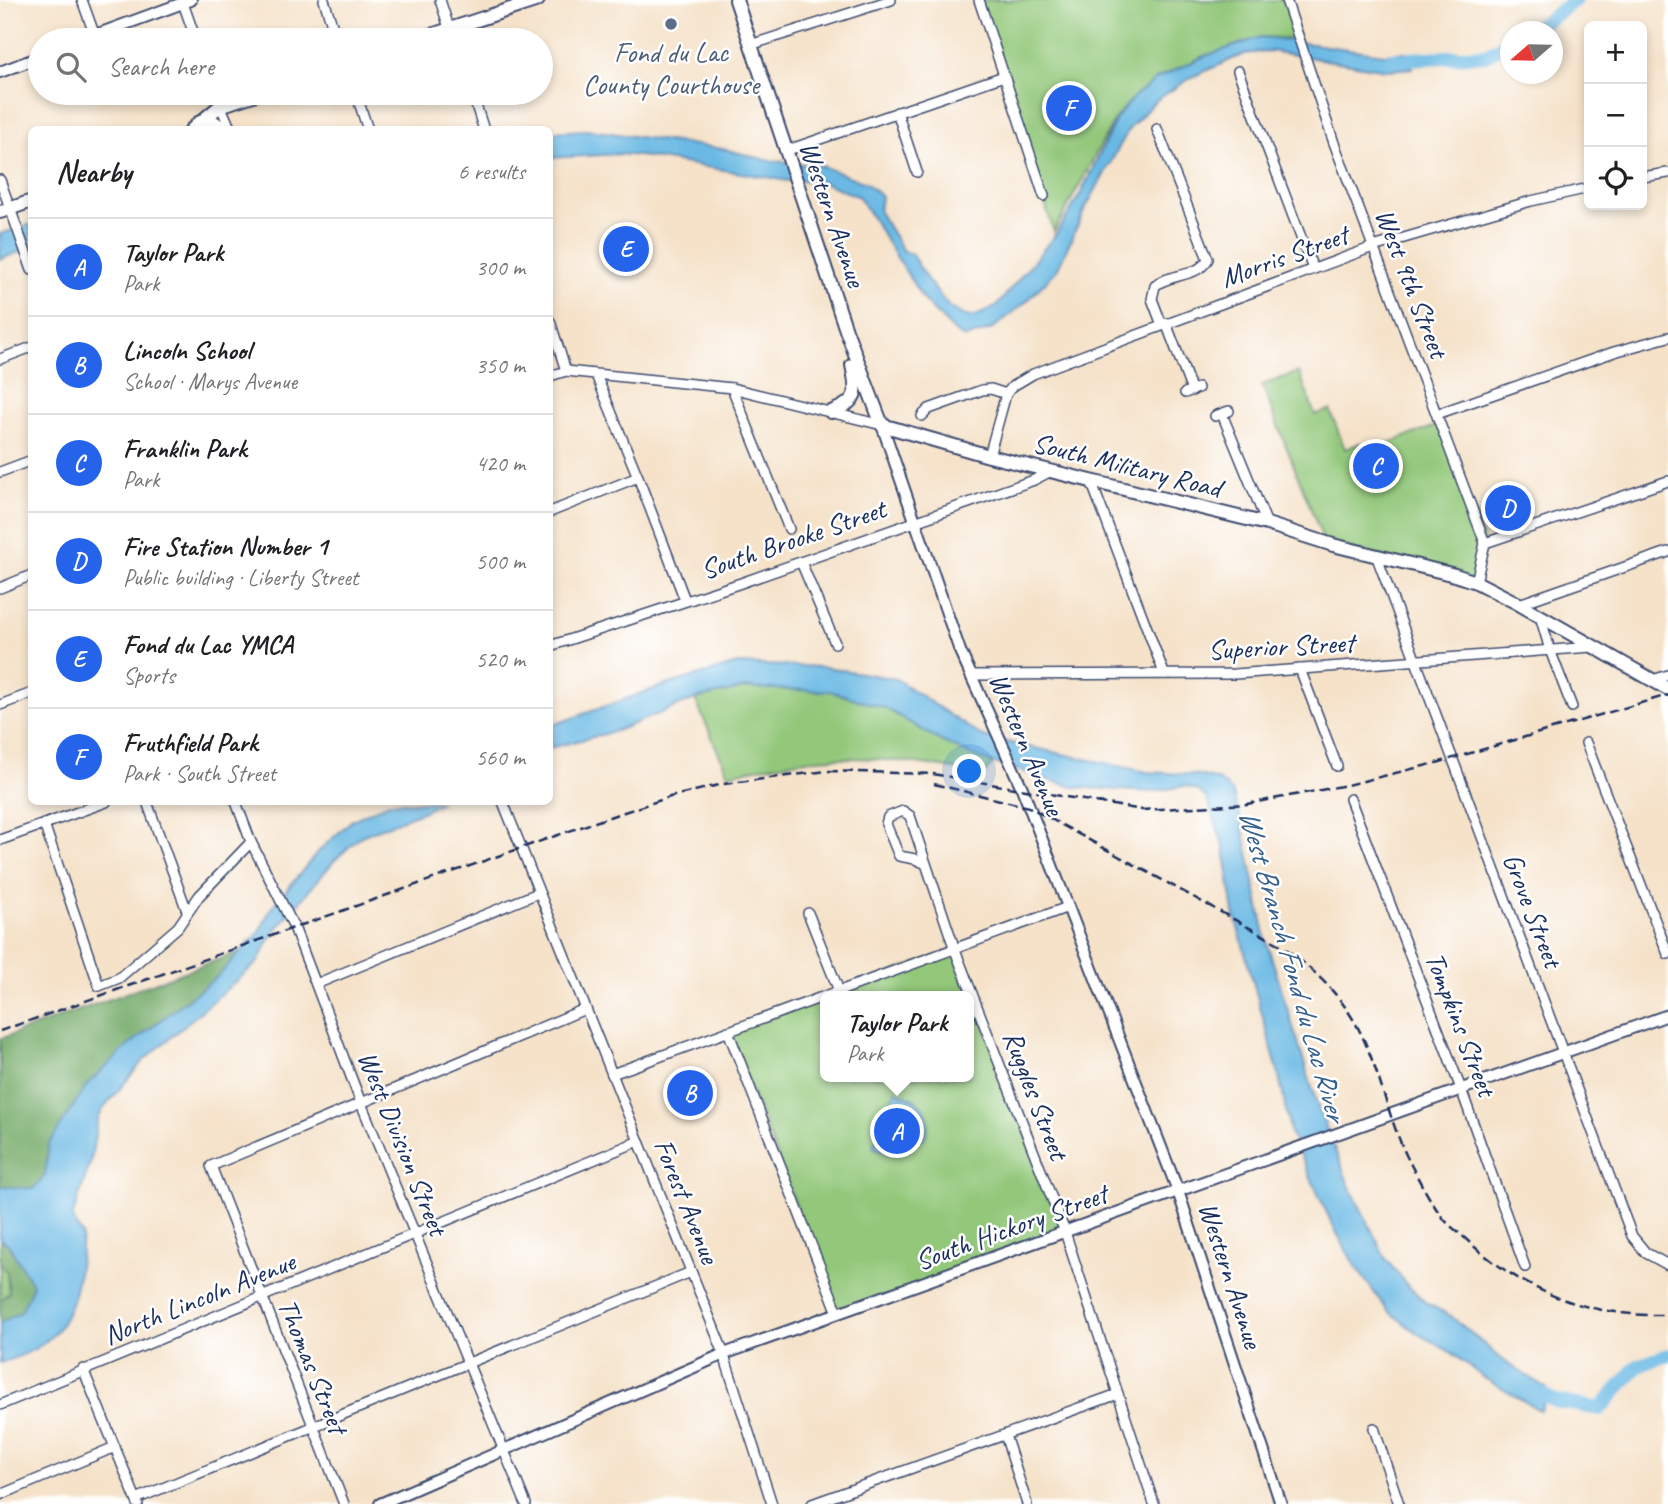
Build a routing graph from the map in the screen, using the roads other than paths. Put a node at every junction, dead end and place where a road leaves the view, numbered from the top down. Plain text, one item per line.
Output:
1 (82, 0) edge
2 (324, 0) edge
3 (440, 0) edge
4 (538, 0) edge
5 (736, 0) edge
6 (891, 0) edge
7 (979, 0) edge
8 (1286, 0) edge
9 (187, 1) edge
10 (91, 28) edge
11 (115, 28) edge
12 (194, 28) edge
13 (333, 28) edge
14 (450, 28) edge
15 (469, 28) edge
16 (750, 45) junction
17 (28, 62) edge
18 (1238, 71) dead end
19 (0, 72) edge
20 (1004, 76) junction
21 (213, 105) edge
22 (220, 105) edge
23 (360, 105) edge
24 (476, 105) edge
25 (897, 112) junction
26 (194, 126) edge
27 (221, 126) edge
28 (227, 126) edge
29 (367, 126) edge
30 (483, 126) edge
31 (1157, 129) dead end
32 (787, 155) junction
33 (917, 172) dead end
34 (1668, 173) edge
35 (1647, 176) edge
36 (0, 180) edge
37 (1584, 189) edge
38 (1044, 196) dead end
39 (28, 202) edge
40 (5, 210) edge
41 (1373, 247) junction
42 (28, 259) edge
43 (1313, 269) junction
44 (1164, 324) junction
45 (553, 330) edge
46 (846, 330) junction
47 (1668, 337) edge
48 (28, 348) edge
49 (0, 359) edge
50 (566, 371) junction
51 (553, 375) edge
52 (596, 375) junction
53 (732, 388) junction
54 (1191, 391) dead end
55 (1006, 394) junction
56 (831, 412) junction
57 (1222, 414) dead end
58 (1437, 414) junction
59 (922, 416) dead end
60 (882, 425) junction
61 (989, 456) junction
62 (28, 462) edge
63 (1051, 471) junction
64 (0, 472) edge
65 (639, 477) junction
66 (1091, 481) junction
67 (1668, 481) edge
68 (553, 511) edge
69 (914, 521) junction
70 (1267, 524) junction
71 (789, 529) dead end
72 (1485, 543) junction
73 (1668, 552) edge
74 (1376, 555) junction
75 (801, 562) junction
76 (28, 577) edge
77 (1476, 582) junction
78 (0, 588) edge
79 (685, 600) junction
80 (1519, 604) junction
81 (1540, 616) junction
82 (835, 643) dead end
83 (553, 645) edge
84 (1593, 646) junction
85 (1550, 650) junction
86 (1414, 660) junction
87 (1300, 669) junction
88 (1164, 673) junction
89 (1668, 675) edge
90 (971, 676) junction
91 (1653, 680) junction
92 (1668, 689) edge
93 (28, 694) edge
94 (0, 705) edge
95 (1572, 707) dead end
96 (1586, 743) dead end
97 (1337, 766) dead end
98 (1350, 799) dead end
99 (98, 805) edge
100 (148, 805) edge
101 (237, 805) edge
102 (504, 805) edge
103 (44, 824) junction
104 (0, 840) edge
105 (251, 842) junction
106 (926, 864) junction
107 (538, 893) junction
108 (1068, 907) junction
109 (187, 911) junction
110 (808, 913) dead end
111 (955, 950) junction
112 (1668, 954) edge
113 (316, 984) junction
114 (839, 991) joint
115 (971, 991) edge
116 (820, 998) edge
117 (974, 999) edge
118 (585, 1009) junction
119 (1668, 1015) edge
120 (728, 1031) junction
121 (1563, 1052) junction
122 (612, 1074) junction
123 (1461, 1089) junction
124 (361, 1103) junction
125 (639, 1141) junction
126 (1178, 1191) junction
127 (1065, 1232) junction
128 (415, 1234) junction
129 (1668, 1265) edge
130 (1525, 1267) dead end
131 (691, 1272) junction
132 (261, 1297) junction
133 (838, 1313) junction
134 (724, 1354) junction
135 (467, 1364) junction
136 (83, 1370) junction
137 (1118, 1394) junction
138 (0, 1405) edge
139 (314, 1427) junction
140 (1374, 1428) dead end
141 (1005, 1435) junction
142 (115, 1447) junction
143 (504, 1450) junction
144 (0, 1495) edge
145 (137, 1502) edge
146 (344, 1504) edge
147 (380, 1504) edge
148 (526, 1504) edge
149 (772, 1504) edge
150 (812, 1504) edge
151 (1027, 1504) edge
152 (1154, 1504) edge
153 (1281, 1504) edge
154 (1399, 1504) edge

1 - 10 street
2 - 13 street
3 - 14 street
4 - 15 main road
5 - 16 main road, Western Avenue
6 - 16 street
7 - 20 street
8 - 41 street, West 9th Street
9 - 11 street
9 - 12 street
16 - 32 main road, Western Avenue
17 - 19 street
18 - 43 street
20 - 25 street
20 - 38 street
21 - 26 main road
22 - 28 street
23 - 29 street
24 - 30 street
25 - 32 street
25 - 33 street
26 - 27 main road
31 - 44 street
32 - 46 main road, Western Avenue
34 - 35 street
36 - 40 street
37 - 41 street, Morris Street
39 - 40 main road
40 - 42 street
41 - 43 street, Morris Street
41 - 58 street, West 9th Street
43 - 44 street, Morris Street
44 - 54 street
44 - 55 street, Morris Street
45 - 50 street
46 - 56 main road
46 - 60 main road, Western Avenue
47 - 58 street
48 - 49 street
50 - 51 street, South Military Road
50 - 52 street, South Military Road
52 - 53 street, South Military Road
52 - 65 street
53 - 56 street, South Military Road
53 - 71 street
55 - 59 street
55 - 61 street
56 - 60 street, South Military Road
57 - 70 street
58 - 72 street, West 9th Street
60 - 61 main road, South Military Road
60 - 69 street, Western Avenue
61 - 63 main road, South Military Road
62 - 64 street
63 - 66 main road, South Military Road
63 - 69 street, South Brooke Street
65 - 68 street
65 - 79 street
66 - 70 main road, South Military Road
66 - 88 street
67 - 72 street
69 - 75 street, South Brooke Street
69 - 90 street, Western Avenue
70 - 74 main road, South Military Road
72 - 77 street
73 - 80 street
74 - 77 main road, South Military Road
74 - 86 street, Grove Street
75 - 79 street, South Brooke Street
75 - 82 street
76 - 78 street
77 - 80 main road, South Military Road
79 - 83 street, South Brooke Street
80 - 81 main road, South Military Road
81 - 84 main road, South Military Road
81 - 85 street
84 - 85 street, Superior Street
84 - 91 main road, South Military Road
85 - 86 street, Superior Street
85 - 95 street
86 - 87 street, Superior Street
86 - 121 street, Grove Street
87 - 88 street, Superior Street
87 - 97 street
88 - 90 street, Superior Street
89 - 91 street
90 - 108 street, Western Avenue
91 - 92 main road, South Military Road
93 - 94 street
96 - 112 street
98 - 123 street, Tompkins Street
99 - 103 street
100 - 109 street
101 - 105 street, West Division Street
102 - 107 street, Forest Avenue
103 - 104 street
103 - 109 street
105 - 109 street
105 - 113 street, West Division Street
106 - 106 street, Ruggles Street
106 - 111 street, Ruggles Street
107 - 113 street
107 - 118 street, Forest Avenue
108 - 111 street
108 - 126 street, Western Avenue
110 - 114 street
111 - 114 street
111 - 115 street, Ruggles Street
113 - 124 street, West Division Street
116 - 120 street
117 - 127 street, Ruggles Street
118 - 122 street, Forest Avenue
118 - 124 street
119 - 121 street, South Hickory Street
120 - 122 street
120 - 133 street
121 - 123 street, South Hickory Street
121 - 129 street, Grove Street
122 - 125 street, Forest Avenue
123 - 126 street, South Hickory Street
123 - 130 street, Tompkins Street
124 - 128 street, West Division Street
124 - 132 street, Thomas Street
125 - 128 street, North Lincoln Avenue
125 - 131 street, Forest Avenue
126 - 127 street, South Hickory Street
126 - 153 street, Western Avenue
127 - 133 street, South Hickory Street
127 - 137 street, Ruggles Street
128 - 132 street, North Lincoln Avenue
128 - 135 street, West Division Street
131 - 134 street, Forest Avenue
131 - 135 street
132 - 136 street, North Lincoln Avenue
132 - 139 street, Thomas Street
133 - 134 street, South Hickory Street
134 - 143 street, South Hickory Street
134 - 149 street, Forest Avenue
135 - 139 street
135 - 143 street, West Division Street
136 - 138 street, North Lincoln Avenue
136 - 142 street
137 - 141 street
137 - 152 street, Ruggles Street
139 - 145 street
139 - 146 street, Thomas Street
140 - 154 street
141 - 150 street
141 - 151 street
142 - 144 street
142 - 145 street
143 - 147 street, South Hickory Street
143 - 148 street, West Division Street

